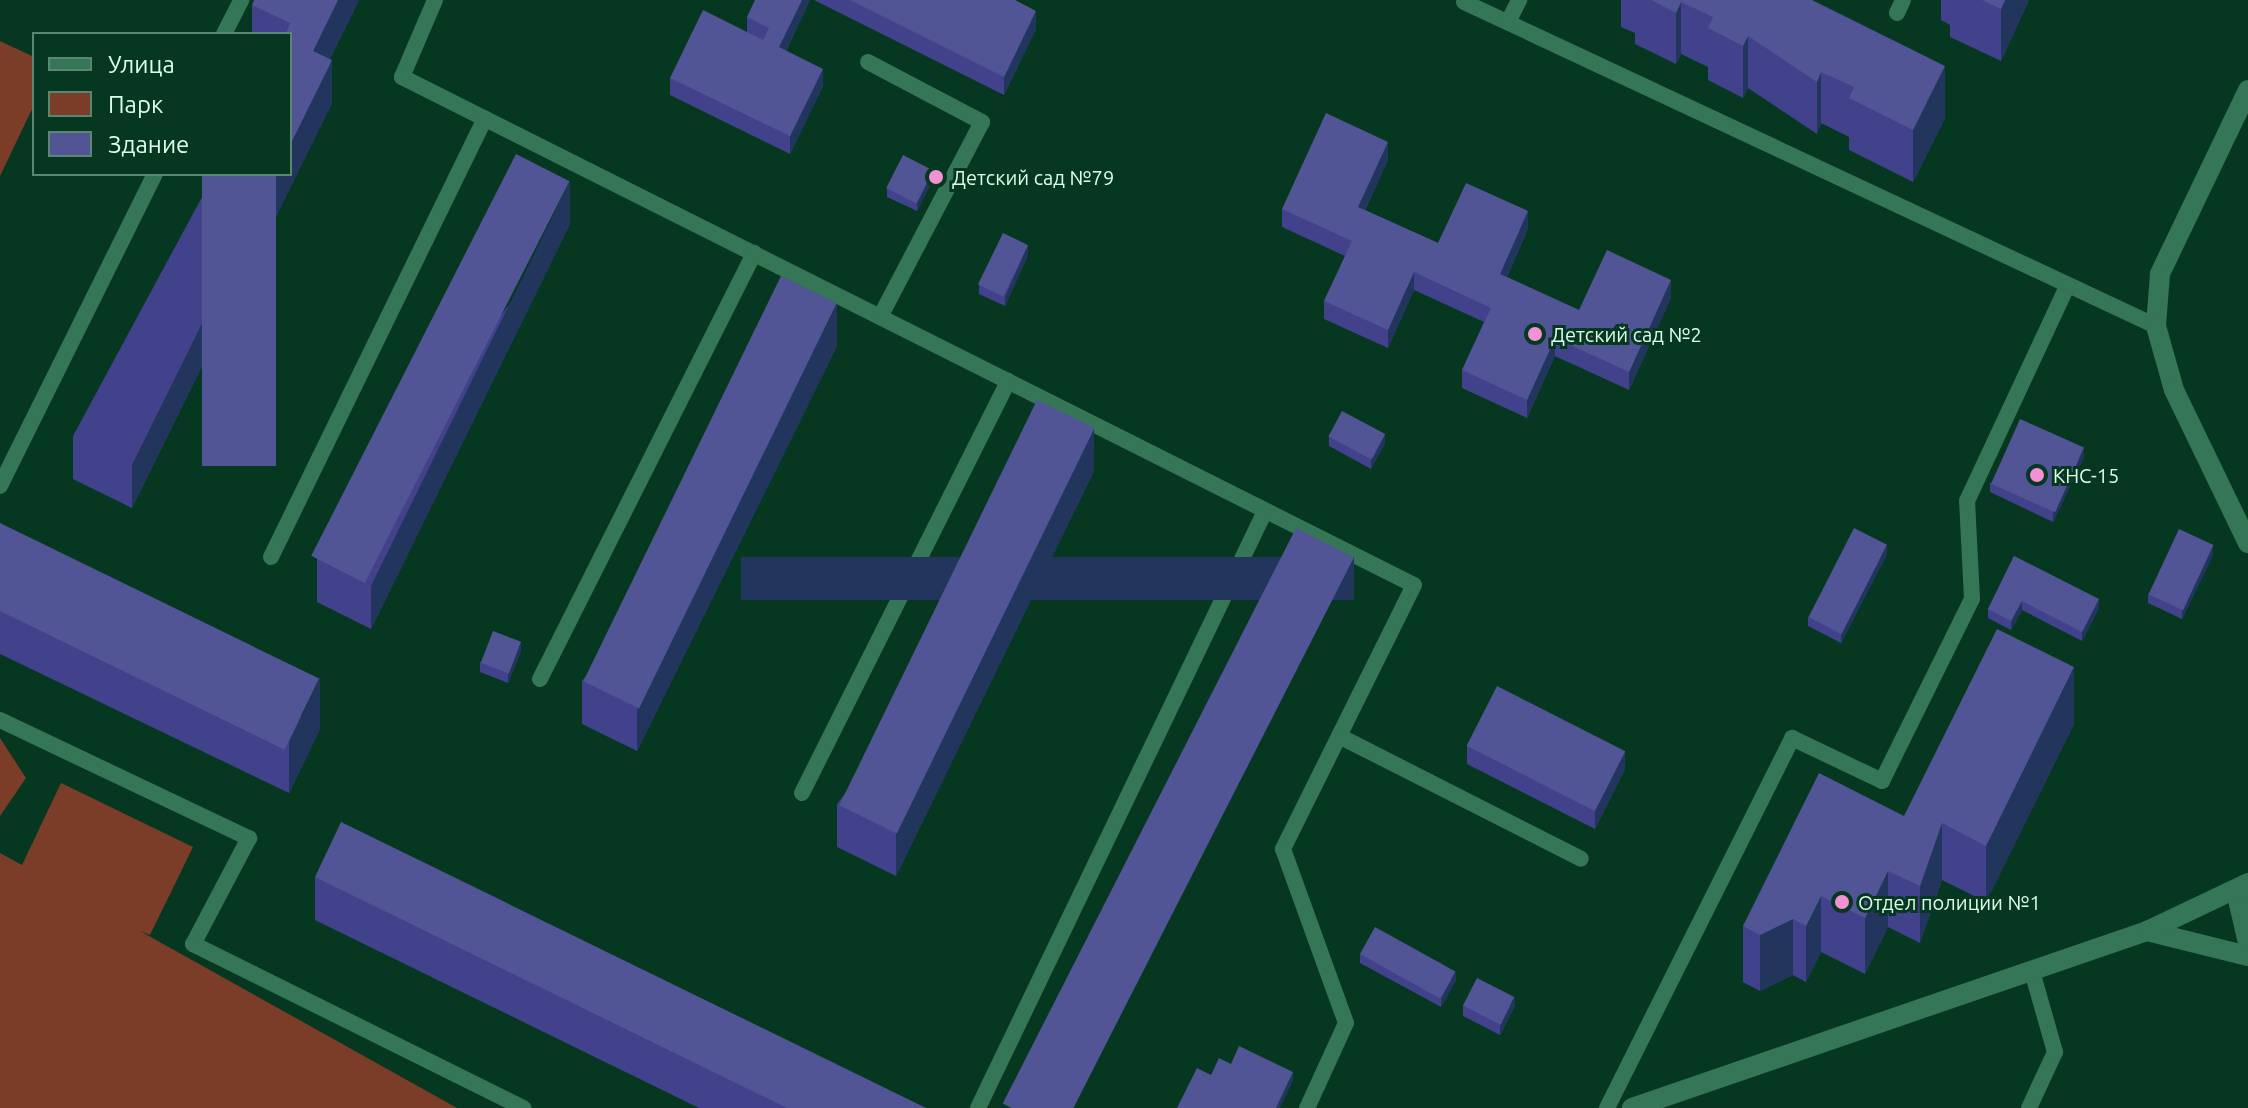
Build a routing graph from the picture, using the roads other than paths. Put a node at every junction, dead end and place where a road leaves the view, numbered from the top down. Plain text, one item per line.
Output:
1 (241, 0) edge
2 (435, 0) edge
3 (1519, 0) edge
4 (1464, 2) dead end
5 (1508, 22) junction
6 (225, 32) edge
7 (868, 62) dead end
8 (2248, 90) edge
9 (485, 118) junction
10 (154, 176) edge
11 (754, 253) junction
12 (2067, 287) junction
13 (880, 317) junction
14 (2156, 326) junction
15 (1008, 381) junction
16 (0, 486) edge
17 (1265, 511) junction
18 (2248, 543) edge
19 (271, 557) dead end
20 (540, 679) dead end
21 (0, 720) edge
22 (1339, 736) junction
23 (802, 793) dead end
24 (1581, 859) dead end
25 (2248, 883) edge
26 (2147, 931) junction
27 (2248, 942) edge
28 (2248, 956) edge
29 (2032, 971) junction
30 (524, 1108) edge
31 (978, 1108) edge
32 (1307, 1108) edge
33 (1607, 1108) edge
34 (1632, 1108) edge
35 (2029, 1108) edge

1 - 6 lane
2 - 9 lane
3 - 5 lane
4 - 5 lane
5 - 12 lane
7 - 13 lane
8 - 14 street
9 - 11 lane
9 - 19 lane
10 - 16 lane
11 - 13 lane
11 - 20 lane
12 - 14 lane
12 - 33 lane
13 - 15 lane
14 - 18 street
15 - 17 lane
15 - 23 lane
17 - 22 lane
17 - 31 lane
21 - 30 lane
22 - 24 lane
22 - 32 lane
25 - 26 street
25 - 27 street
26 - 28 street
26 - 29 street
29 - 34 street
29 - 35 lane

